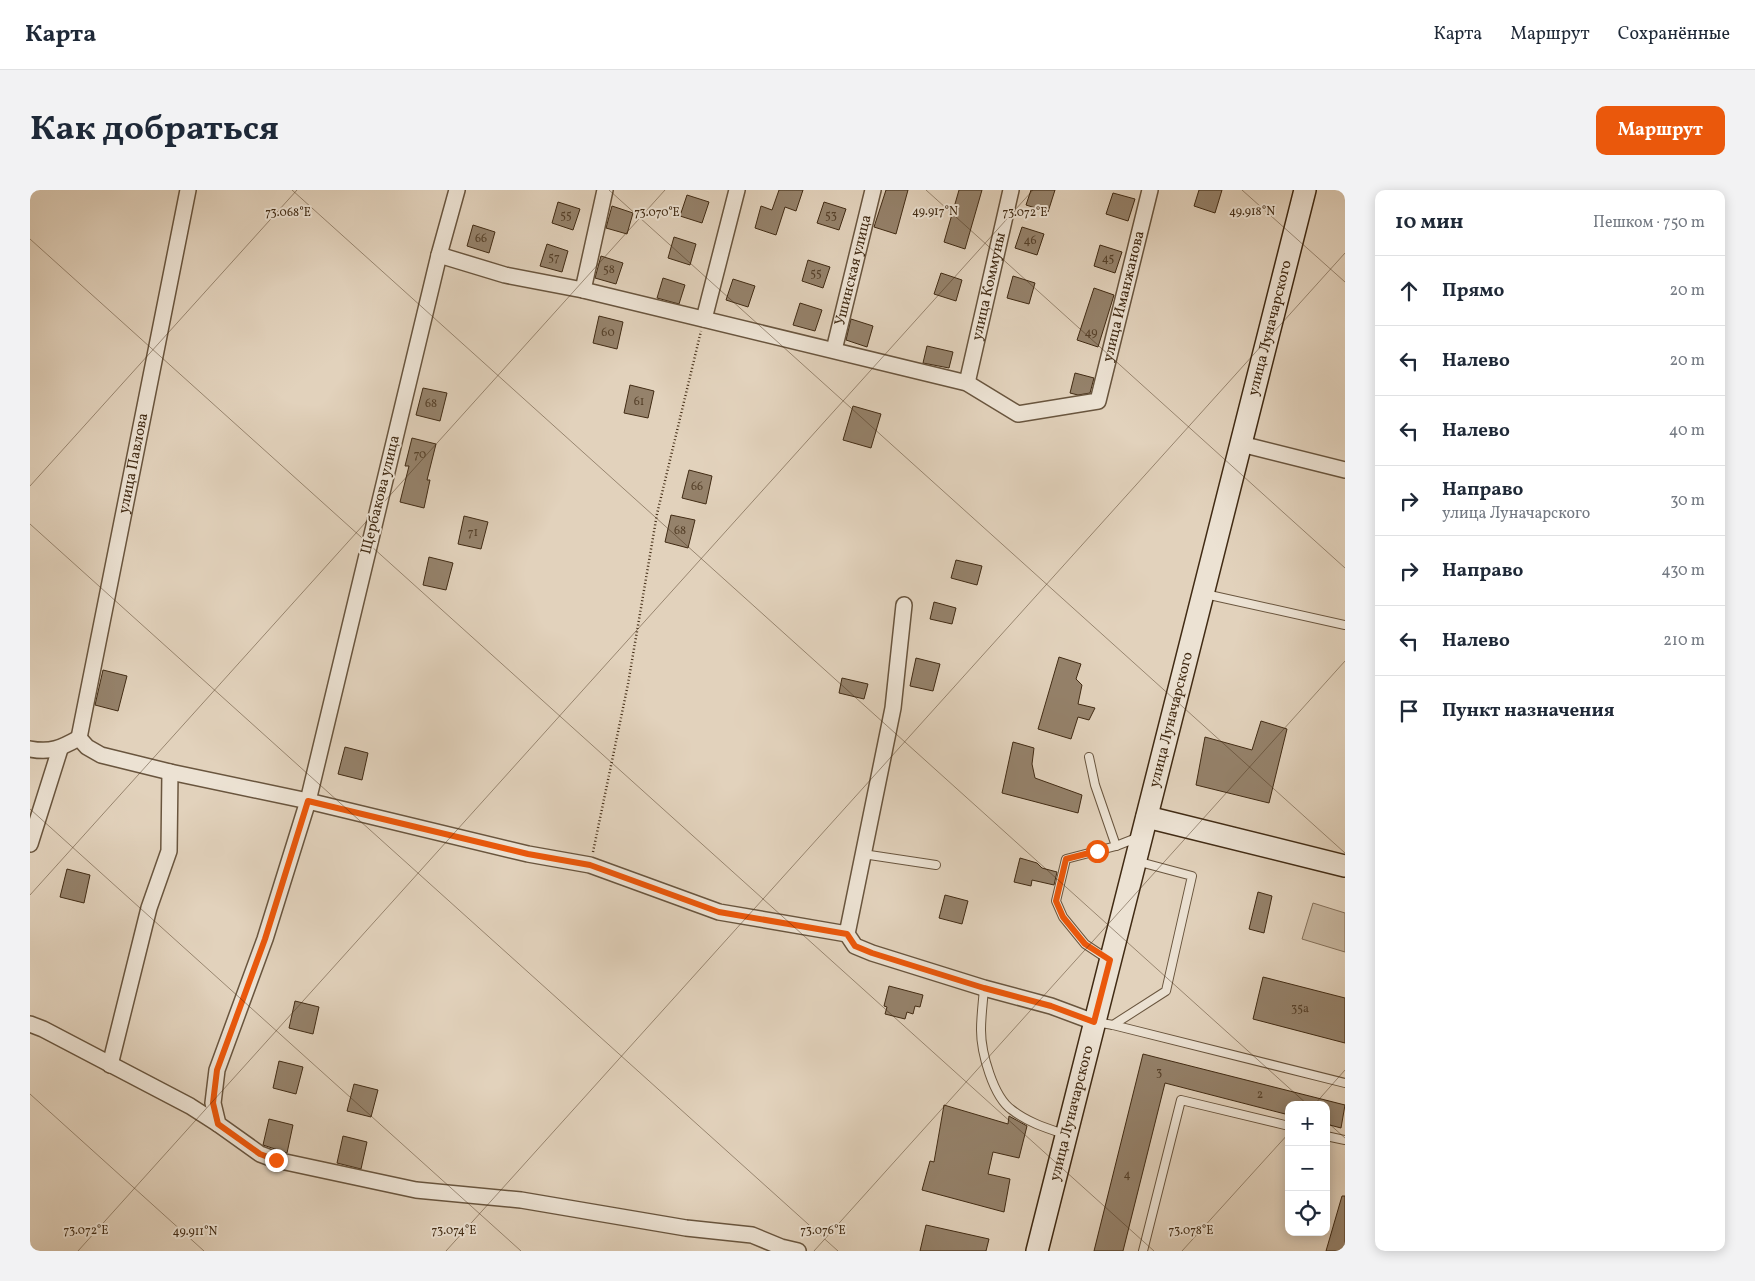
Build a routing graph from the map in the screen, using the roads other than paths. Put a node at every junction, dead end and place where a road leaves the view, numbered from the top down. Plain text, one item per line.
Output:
1 (188, 190) edge
2 (457, 190) edge
3 (605, 190) edge
4 (737, 190) edge
5 (873, 190) edge
6 (1011, 190) edge
7 (1150, 190) edge
8 (1305, 190) edge
9 (439, 255) junction
10 (583, 290) junction
11 (704, 319) junction
12 (834, 350) junction
13 (967, 383) junction
14 (1241, 444) junction
15 (1345, 470) edge
16 (1203, 594) junction
17 (904, 605) dead end
18 (1345, 625) edge
19 (79, 738) junction
20 (60, 748) junction
21 (30, 749) edge
22 (1090, 756) dead end
23 (170, 772) junction
24 (308, 801) junction
25 (1144, 827) junction
26 (30, 844) edge
27 (1116, 846) junction
28 (863, 854) junction
29 (1136, 860) junction
30 (936, 865) dead end
31 (1345, 866) edge
32 (847, 934) junction
33 (1110, 960) junction
34 (984, 988) junction
35 (30, 1024) edge
36 (1104, 1024) junction
37 (110, 1065) junction
38 (1345, 1083) edge
39 (218, 1124) junction
40 (1285, 1125) edge
41 (1066, 1134) junction
42 (1330, 1137) edge
43 (1345, 1140) edge
44 (798, 1251) edge
45 (1037, 1251) edge
46 (1143, 1251) edge

1 - 19 street, улица Павлова
2 - 9 street, Щербакова улица
3 - 10 street
4 - 11 street
5 - 12 street, Ушинская улица
6 - 13 street, улица Коммуны
7 - 13 street, улица Иманжанова
8 - 14 main road, улица Луначарского
9 - 10 street
9 - 24 street, Щербакова улица
10 - 11 street
11 - 12 street
12 - 13 street
14 - 15 street
14 - 16 main road, улица Луначарского
16 - 18 lane
16 - 25 main road, улица Луначарского
17 - 28 street
19 - 20 street
19 - 23 street
20 - 21 street
20 - 26 street
22 - 27 lane
23 - 24 street
23 - 37 street
24 - 32 street
24 - 39 street, Щербакова улица
25 - 27 lane
25 - 29 main road, улица Луначарского
25 - 31 main road
27 - 33 lane
28 - 30 lane
28 - 32 street
29 - 33 main road, улица Луначарского
29 - 36 lane
32 - 34 street
33 - 36 main road, улица Луначарского
34 - 36 street
34 - 41 lane
35 - 37 street
36 - 38 lane
36 - 41 main road, улица Луначарского
37 - 39 street
39 - 44 street
40 - 46 lane
41 - 45 main road, улица Луначарского
42 - 43 lane

